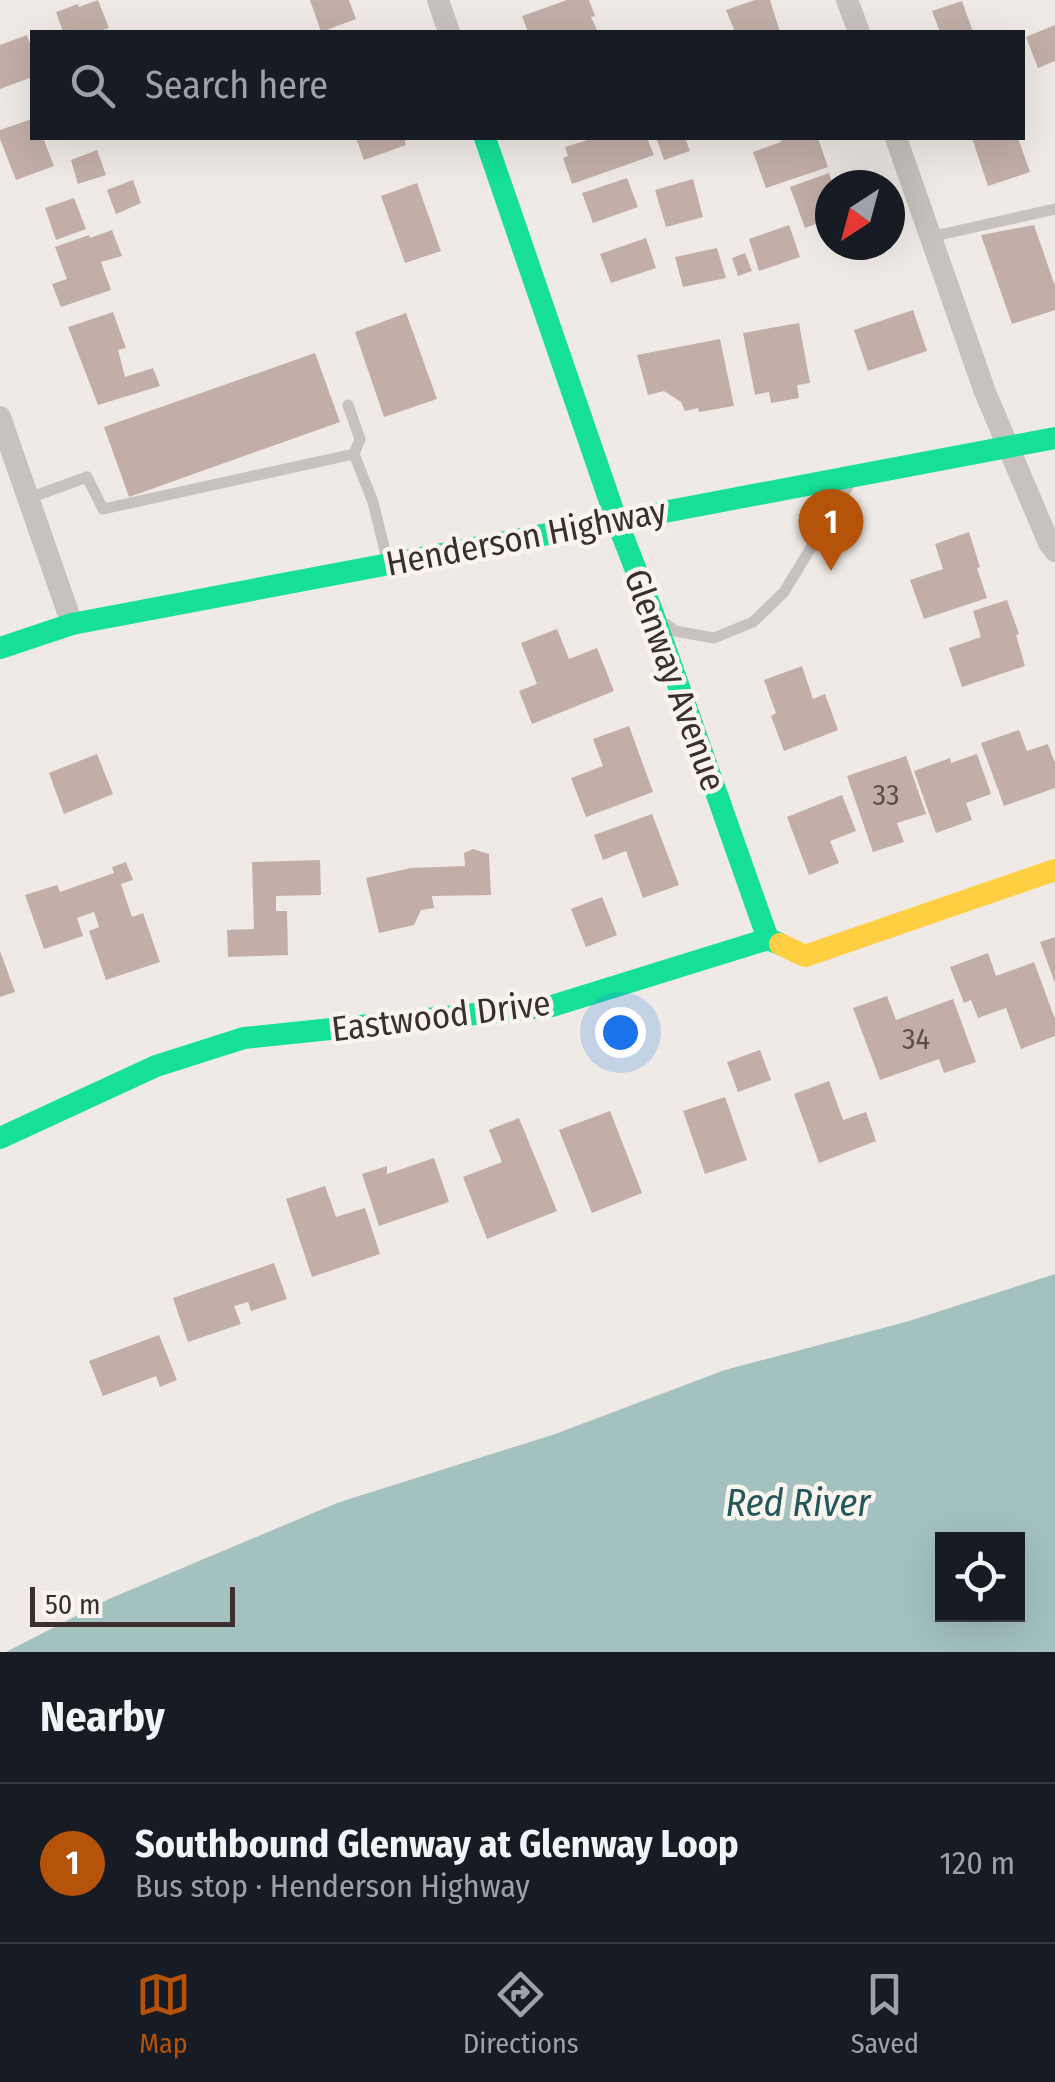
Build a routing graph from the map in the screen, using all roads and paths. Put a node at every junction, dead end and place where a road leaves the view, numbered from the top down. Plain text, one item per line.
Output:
1 (438, 0) edge
2 (847, 0) edge
3 (448, 30) edge
4 (858, 30) edge
5 (486, 140) edge
6 (897, 140) edge
7 (1055, 209) edge
8 (930, 236) junction
9 (348, 405) dead end
10 (0, 416) edge
11 (1055, 438) edge
12 (1009, 447) junction
13 (354, 454) junction
14 (854, 477) junction
15 (29, 498) junction
16 (616, 519) junction
17 (1055, 551) edge
18 (388, 563) junction
19 (652, 611) junction
20 (72, 624) junction
21 (0, 648) edge
22 (1055, 870) edge
23 (768, 939) junction
24 (0, 1138) edge

1 - 3 street
2 - 4 street
5 - 16 street, Glenway Avenue
6 - 8 street
7 - 8 lane
8 - 12 street
9 - 13 lane
10 - 15 street
11 - 12 street, Henderson Highway
12 - 14 street, Henderson Highway
12 - 17 street
13 - 15 lane
13 - 18 lane
14 - 16 street, Henderson Highway
14 - 19 lane
15 - 20 street
16 - 18 street, Henderson Highway
16 - 19 street, Glenway Avenue
18 - 20 street, Henderson Highway
19 - 23 street, Glenway Avenue
20 - 21 street, Henderson Highway
22 - 23 street
23 - 24 street, Eastwood Drive

